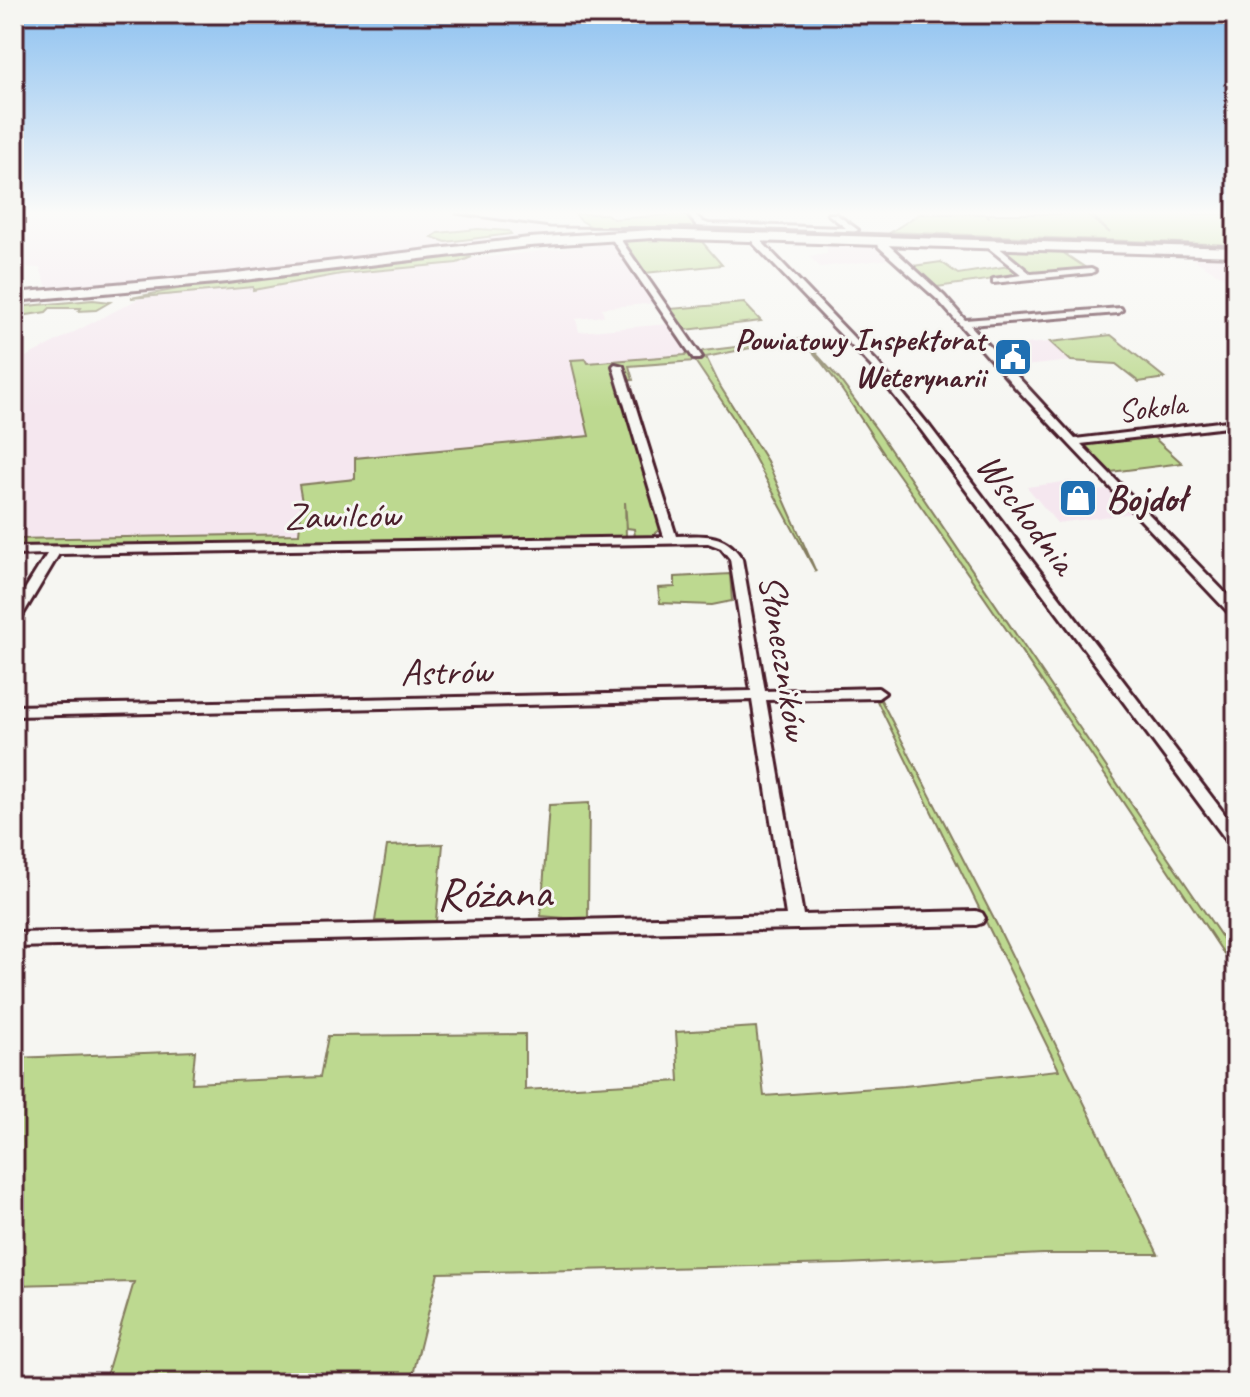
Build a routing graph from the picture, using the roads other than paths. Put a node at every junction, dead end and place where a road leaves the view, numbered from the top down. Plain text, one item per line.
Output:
1 (218, 279) edge
2 (643, 279) edge
3 (793, 279) edge
4 (921, 279) edge
5 (1011, 279) edge
6 (996, 281) dead end
7 (15, 299) edge
8 (1118, 310) dead end
9 (962, 323) junction
10 (697, 357) dead end
11 (618, 366) dead end
12 (1236, 423) edge
13 (1074, 442) junction
14 (671, 540) junction
15 (55, 550) junction
16 (14, 551) edge
17 (1236, 612) edge
18 (14, 618) edge
19 (878, 693) dead end
20 (759, 696) junction
21 (14, 711) edge
22 (1236, 841) edge
23 (976, 918) dead end
24 (796, 923) junction
25 (14, 940) edge

1 - 7 main road
2 - 10 street
3 - 22 street, Wschodnia
4 - 9 street
5 - 6 street
8 - 9 street
9 - 13 street
11 - 14 street
12 - 13 street, Sokola
13 - 17 street
14 - 15 street, Zawilców
14 - 20 street, Słoneczników
15 - 16 street, Zawilców
15 - 18 street
19 - 20 street, Astrów
20 - 21 street, Astrów
20 - 24 street, Słoneczników
23 - 24 street, Różana
24 - 25 street, Różana

